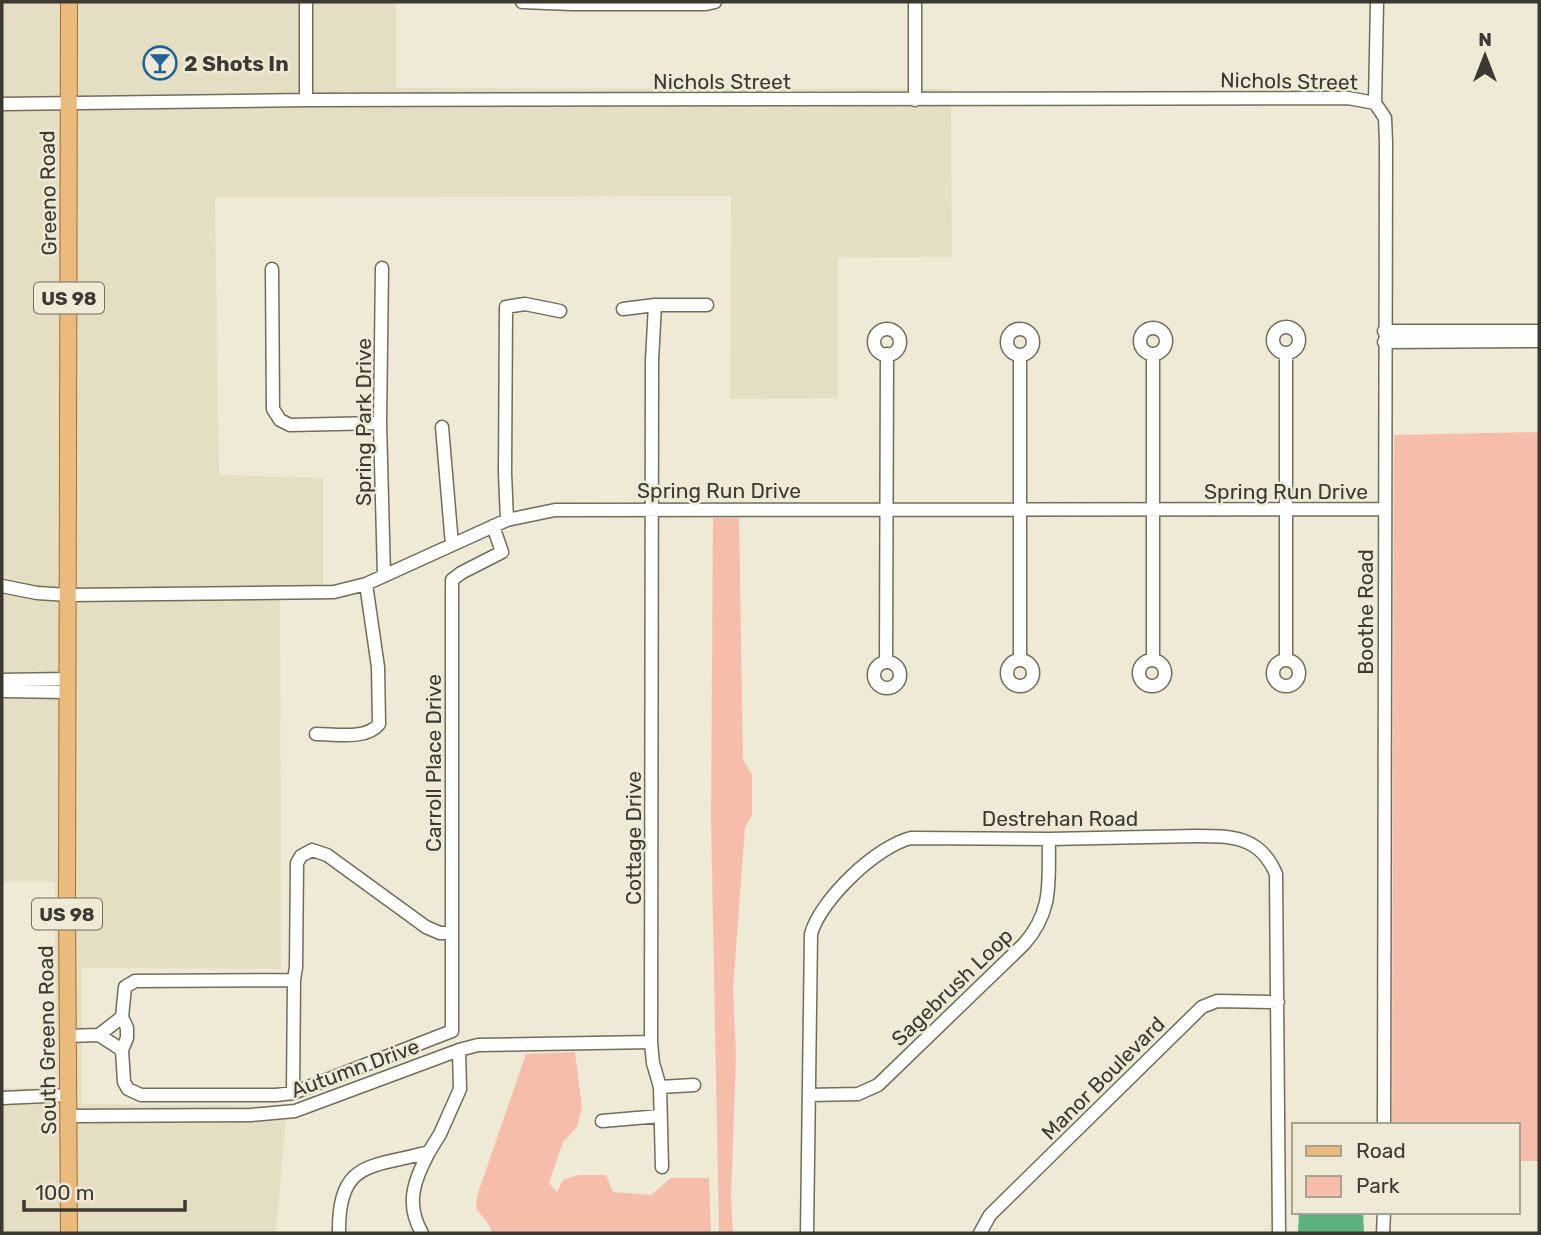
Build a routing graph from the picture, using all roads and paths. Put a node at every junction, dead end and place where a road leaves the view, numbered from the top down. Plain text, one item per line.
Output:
1 (69, 2) edge
2 (306, 2) edge
3 (522, 2) edge
4 (915, 2) edge
5 (1377, 2) edge
6 (711, 3) edge
7 (306, 100) junction
8 (915, 100) junction
9 (1375, 103) junction
10 (2, 104) edge
11 (68, 104) junction
12 (382, 268) dead end
13 (272, 269) dead end
14 (655, 305) junction
15 (708, 305) dead end
16 (623, 309) dead end
17 (560, 311) dead end
18 (1539, 331) edge
19 (1384, 337) junction
20 (1539, 341) edge
21 (1286, 353) dead end
22 (887, 354) dead end
23 (1153, 354) dead end
24 (1020, 355) dead end
25 (380, 424) junction
26 (442, 427) dead end
27 (652, 509) junction
28 (888, 509) junction
29 (1285, 509) junction
30 (1384, 509) junction
31 (1019, 510) junction
32 (1153, 511) junction
33 (507, 520) junction
34 (493, 526) junction
35 (452, 545) junction
36 (384, 576) junction
37 (366, 584) junction
38 (2, 586) edge
39 (69, 595) junction
40 (1020, 660) dead end
41 (1153, 660) dead end
42 (1286, 660) dead end
43 (886, 662) dead end
44 (2, 680) edge
45 (68, 685) junction
46 (2, 691) edge
47 (316, 734) dead end
48 (1049, 839) junction
49 (452, 933) junction
50 (294, 980) junction
51 (1278, 1002) junction
52 (122, 1017) junction
53 (99, 1035) junction
54 (68, 1036) junction
55 (651, 1042) junction
56 (122, 1050) junction
57 (459, 1050) junction
58 (694, 1085) dead end
59 (660, 1087) junction
60 (293, 1093) junction
61 (69, 1095) junction
62 (809, 1095) junction
63 (2, 1098) edge
64 (69, 1116) junction
65 (660, 1116) junction
66 (602, 1121) dead end
67 (1384, 1123) edge
68 (429, 1152) junction
69 (662, 1167) dead end
70 (1384, 1214) edge
71 (69, 1233) edge
72 (339, 1233) edge
73 (422, 1233) edge
74 (807, 1233) edge
75 (980, 1233) edge
76 (1279, 1233) edge
77 (1383, 1233) edge

1 - 11 main road, Greeno Road / US 98
2 - 7 street
3 - 6 street
4 - 8 street
5 - 9 street, Boothe Road
7 - 8 street, Nichols Street
7 - 11 street, Nichols Street
8 - 9 street, Nichols Street
9 - 19 street, Boothe Road
10 - 11 street, Nichols Street
11 - 39 main road, Greeno Road / US 98
12 - 25 street, Spring Park Drive
13 - 25 street
14 - 15 street
14 - 16 street
14 - 27 street, Cottage Drive
17 - 33 street
18 - 19 street
19 - 20 street
19 - 30 street, Boothe Road
21 - 29 street
22 - 28 street
23 - 32 street
24 - 31 street
25 - 36 street, Spring Park Drive
26 - 35 street
27 - 28 street, Spring Run Drive
27 - 33 street, Spring Run Drive
27 - 55 street, Cottage Drive
28 - 31 street, Spring Run Drive
28 - 43 street
29 - 30 street, Spring Run Drive
29 - 32 street, Spring Run Drive
29 - 42 street
30 - 67 street, Boothe Road
31 - 32 street, Spring Run Drive
31 - 40 street
32 - 41 street
33 - 34 street, Spring Run Drive
34 - 35 street, Spring Run Drive
34 - 49 street, Carroll Place Drive
35 - 36 street, Spring Run Drive
36 - 37 street, Spring Run Drive
37 - 39 street, Spring Run Drive
37 - 47 street
38 - 39 street, Spring Run Drive
39 - 45 main road, South Greeno Road / US 98
44 - 45 street
45 - 46 street
45 - 54 main road, South Greeno Road / US 98
48 - 51 street, Destrehan Road
48 - 62 street, Sagebrush Loop
48 - 62 street, Destrehan Road
49 - 50 street
49 - 60 street, Carroll Place Drive
50 - 52 street
50 - 60 street
51 - 75 street, Manor Boulevard
51 - 76 street, Destrehan Road
52 - 53 street
52 - 56 street
53 - 54 street
53 - 56 street
54 - 61 main road, South Greeno Road / US 98
55 - 57 street, Autumn Drive
55 - 59 street, Cottage Drive
56 - 60 street
57 - 64 street, Autumn Drive
57 - 68 street
58 - 59 street
59 - 65 street, Cottage Drive
61 - 63 street
61 - 64 main road, South Greeno Road / US 98
62 - 74 street, Destrehan Road
64 - 71 main road, South Greeno Road / US 98
65 - 66 street
65 - 69 street, Cottage Drive
68 - 72 street
68 - 73 street
70 - 77 street

